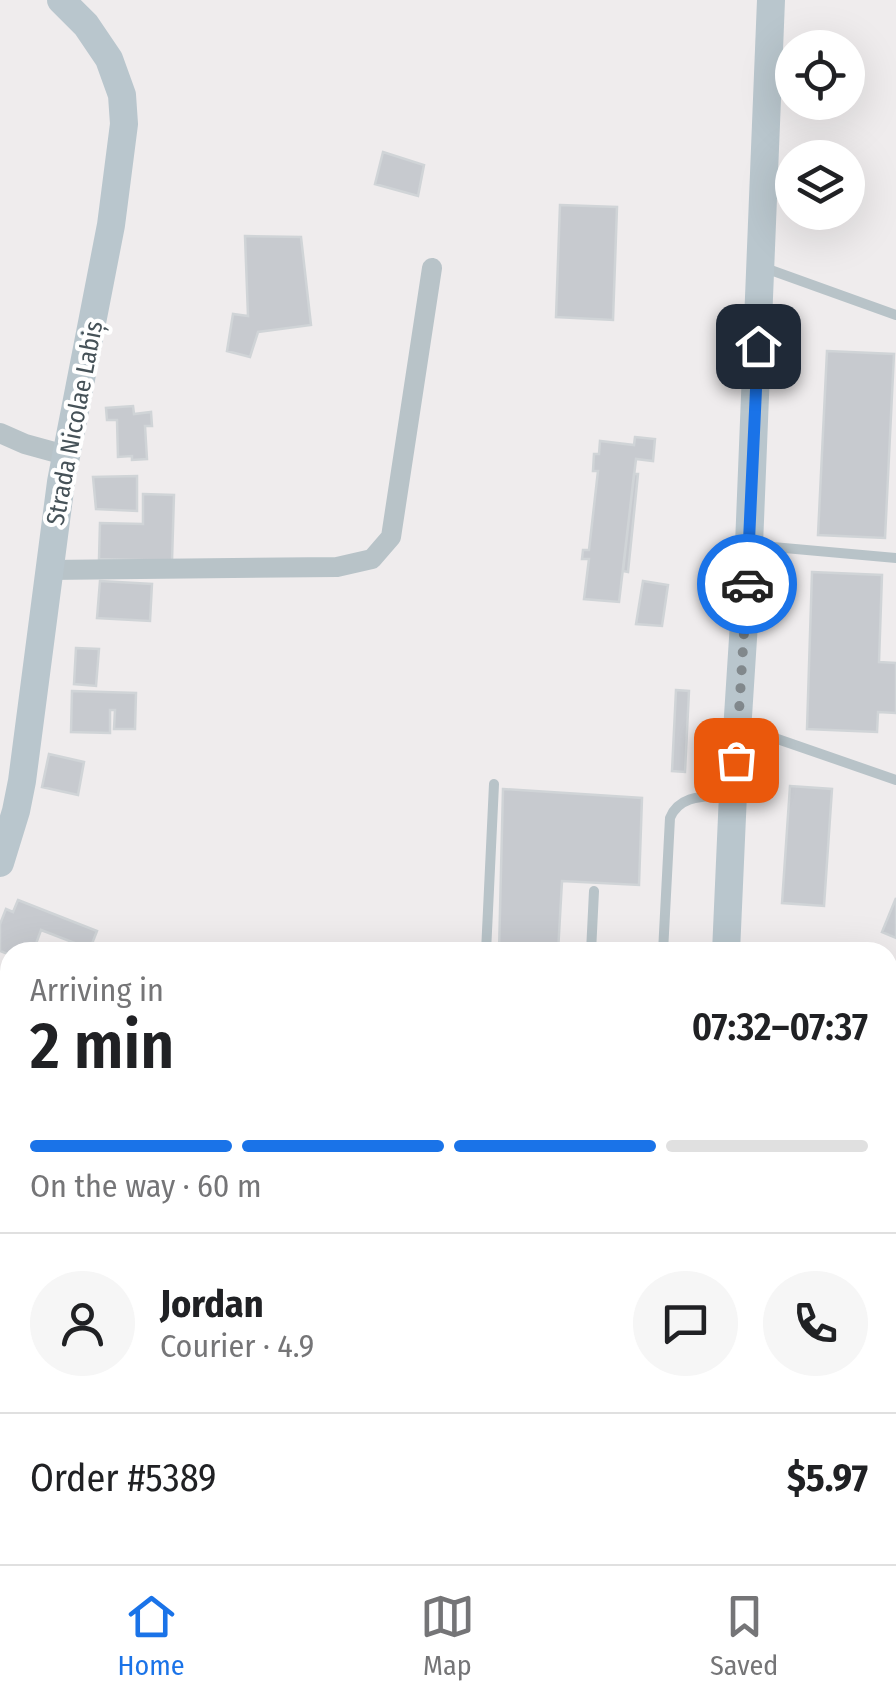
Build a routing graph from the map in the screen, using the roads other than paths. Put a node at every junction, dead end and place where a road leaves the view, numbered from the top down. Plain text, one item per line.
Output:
1 (61, 0) edge
2 (771, 0) edge
3 (761, 266) junction
4 (432, 268) dead end
5 (896, 315) edge
6 (0, 433) edge
7 (66, 455) junction
8 (750, 545) junction
9 (896, 558) edge
10 (48, 570) junction
11 (739, 726) junction
12 (896, 780) edge
13 (494, 784) dead end
14 (733, 794) junction
15 (0, 863) edge
16 (594, 891) dead end
17 (486, 942) edge
18 (591, 942) edge
19 (664, 942) edge
20 (726, 942) edge

1 - 7 main road, Strada Nicolae Labiș
2 - 3 main road
3 - 5 lane
3 - 8 main road
4 - 10 street
6 - 7 street
7 - 10 main road, Strada Nicolae Labiș
8 - 9 lane
8 - 11 main road
10 - 15 main road, Strada Nicolae Labiș
11 - 12 lane
11 - 14 main road
13 - 17 lane
14 - 19 lane
14 - 20 main road
16 - 18 lane

